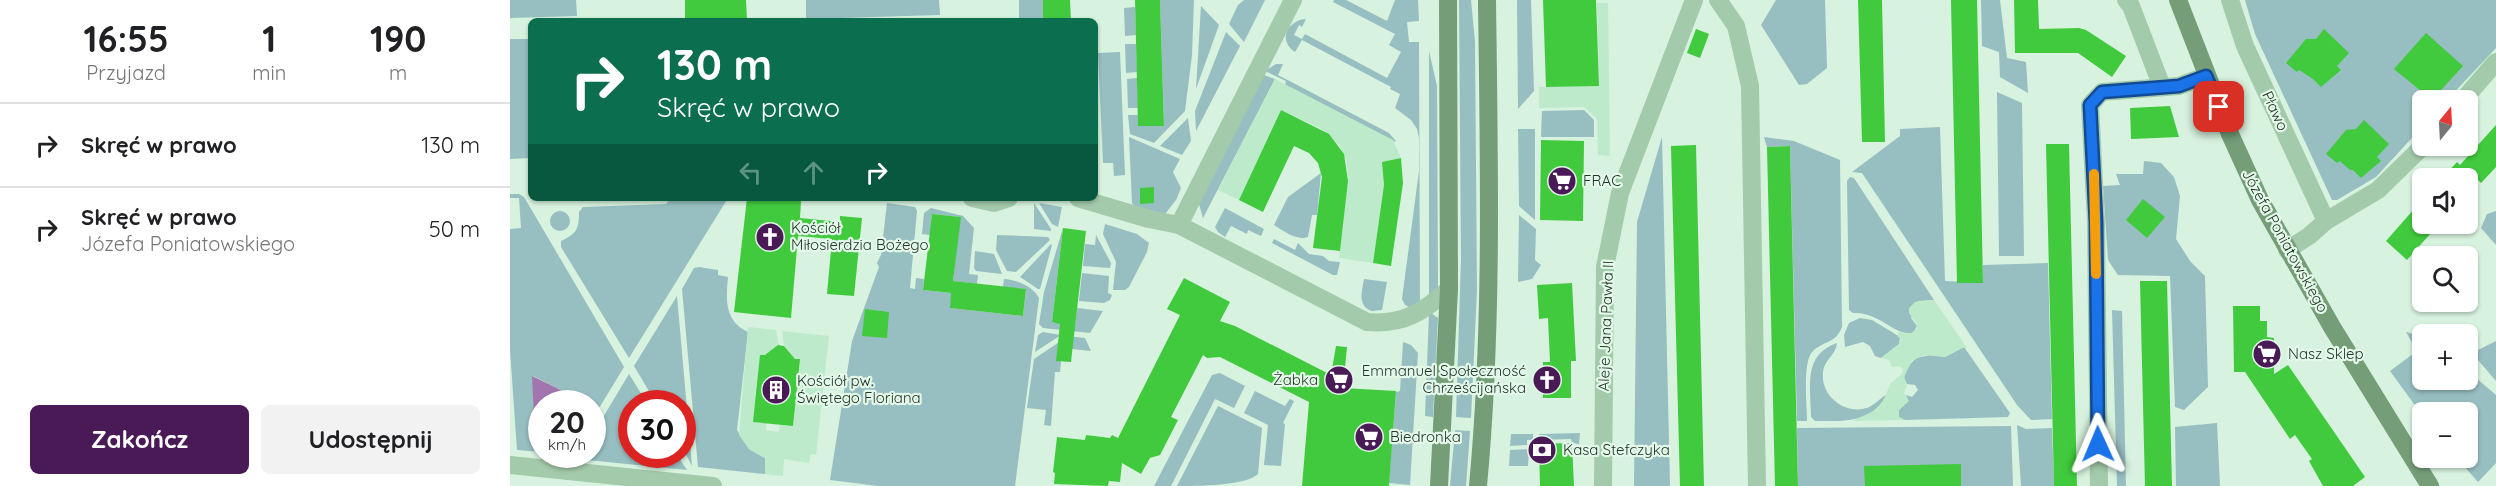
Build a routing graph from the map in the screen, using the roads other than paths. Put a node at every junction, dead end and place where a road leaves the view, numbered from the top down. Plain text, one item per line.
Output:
1 (1293, 0) edge
2 (1448, 0) edge
3 (1487, 0) edge
4 (1694, 0) edge
5 (1718, 0) edge
6 (2126, 0) edge
7 (2178, 0) edge
8 (2230, 0) edge
9 (2496, 63) edge
10 (2206, 76) junction
11 (2162, 87) junction
12 (2472, 90) edge
13 (2413, 156) edge
14 (988, 201) edge
15 (1003, 201) edge
16 (1088, 201) edge
17 (2326, 221) junction
18 (1179, 225) junction
19 (2287, 250) junction
20 (1449, 289) junction
21 (510, 465) edge
22 (712, 486) edge
23 (1439, 486) edge
24 (1478, 486) edge
25 (1603, 486) edge
26 (1757, 486) edge
27 (2099, 486) edge
28 (2430, 486) edge

1 - 18 street
2 - 20 main road
3 - 24 main road
4 - 25 street, Aleje Jana Pawła II
5 - 26 street
6 - 11 street
7 - 10 main road, Józefa Poniatowskiego
8 - 17 street, Pławo
9 - 12 street
10 - 11 street
10 - 19 main road, Józefa Poniatowskiego
11 - 27 street
13 - 17 street
14 - 15 street
16 - 18 street
17 - 19 street
18 - 20 street
19 - 28 main road, Józefa Poniatowskiego
20 - 23 main road
21 - 22 street

